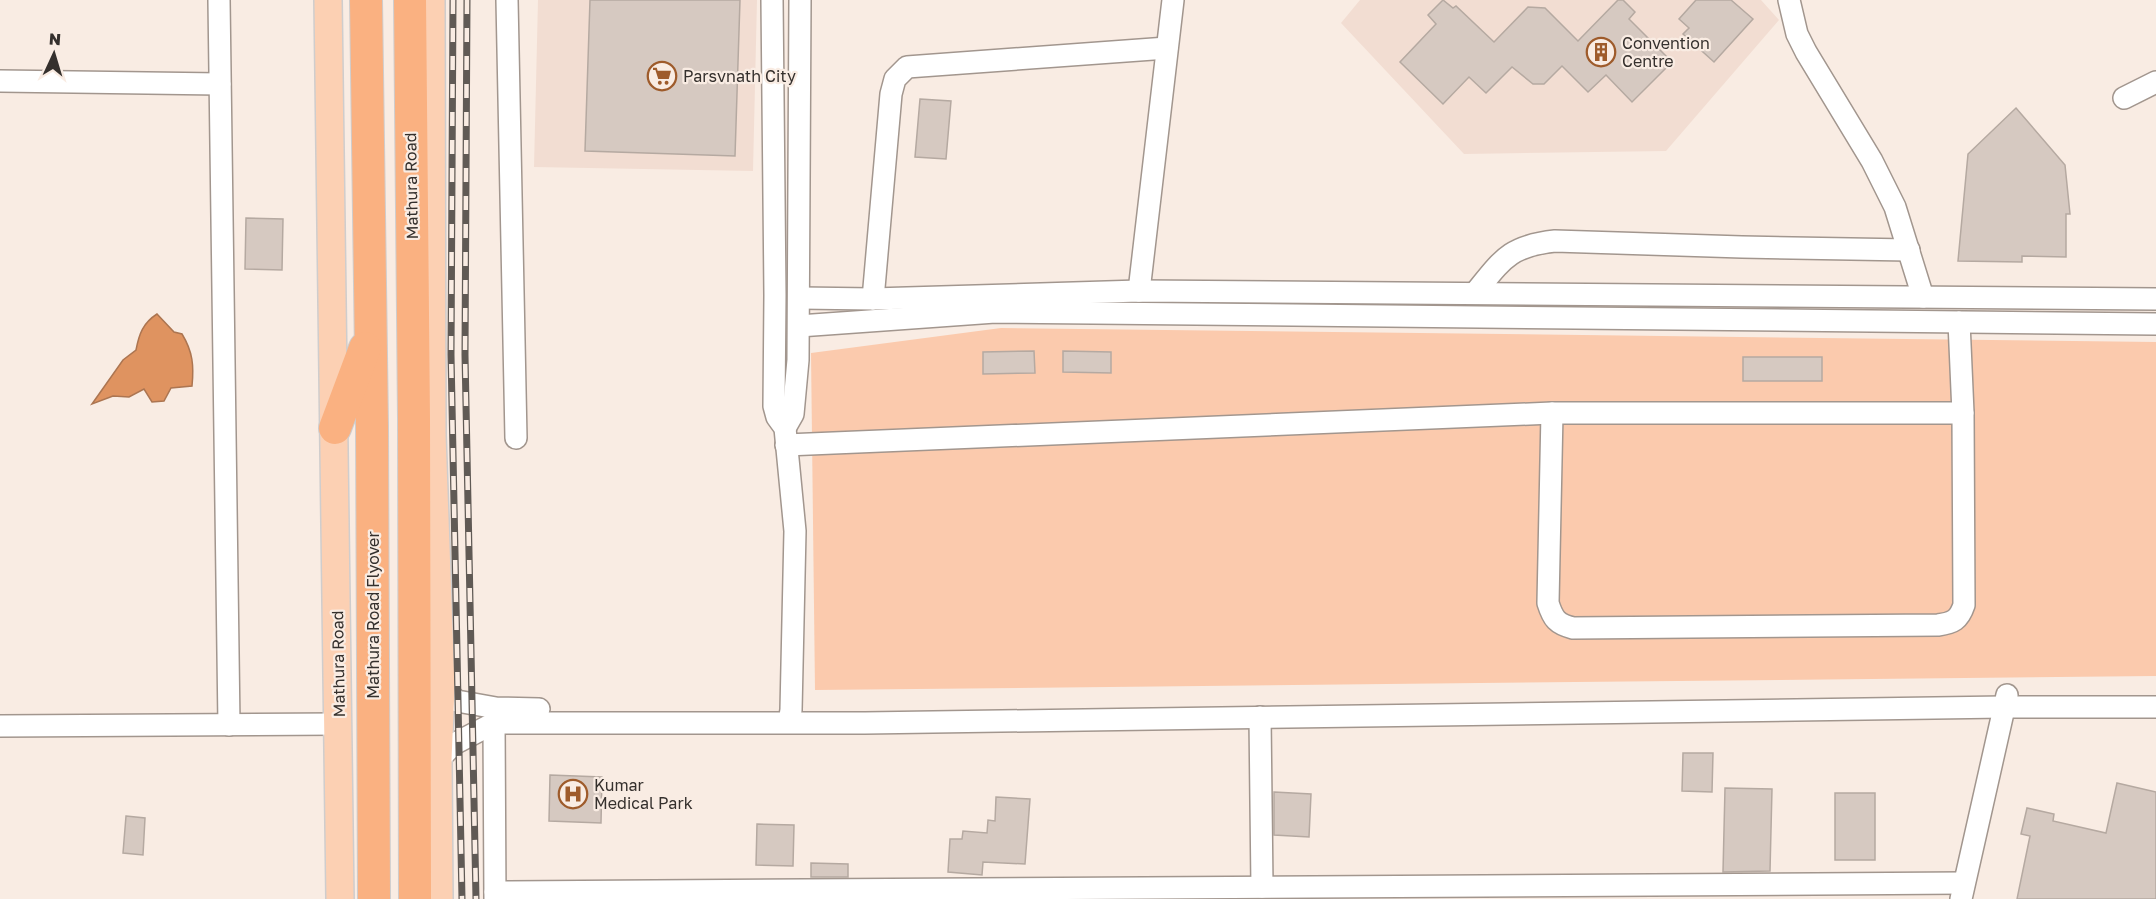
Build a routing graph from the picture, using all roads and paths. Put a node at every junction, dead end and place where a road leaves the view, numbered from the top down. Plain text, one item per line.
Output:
1 (219, 0) edge
2 (328, 0) edge
3 (366, 0) edge
4 (410, 0) edge
5 (431, 0) edge
6 (507, 0) edge
7 (772, 0) edge
8 (800, 0) edge
9 (1173, 0) edge
10 (1789, 0) edge
11 (1167, 48) junction
12 (0, 81) edge
13 (2156, 82) edge
14 (220, 84) junction
15 (2124, 98) dead end
16 (1909, 250) junction
17 (1139, 291) junction
18 (1475, 293) junction
19 (1923, 297) junction
20 (800, 298) junction
21 (873, 299) junction
22 (2156, 299) edge
23 (1959, 322) junction
24 (2156, 324) edge
25 (799, 326) junction
26 (371, 330) junction
27 (1552, 413) junction
28 (1963, 413) junction
29 (335, 428) junction
30 (785, 437) junction
31 (516, 438) dead end
32 (423, 442) junction
33 (441, 687) junction
34 (2156, 695) edge
35 (2006, 701) junction
36 (2156, 707) edge
37 (790, 716) junction
38 (1260, 717) junction
39 (494, 723) junction
40 (339, 724) junction
41 (229, 725) junction
42 (0, 726) edge
43 (438, 760) junction
44 (1262, 887) junction
45 (1963, 891) edge
46 (1328, 893) edge
47 (495, 896) edge
48 (340, 899) edge
49 (374, 899) edge
50 (415, 899) edge
51 (439, 899) edge

1 - 14 street
2 - 29 main road, Mathura Road
3 - 26 highway
4 - 32 highway, Mathura Road
5 - 32 main road
6 - 31 street
7 - 30 street
8 - 20 street
9 - 11 street
10 - 16 street
11 - 17 street
11 - 21 street
12 - 14 street
13 - 15 street
14 - 41 street
16 - 18 street
16 - 19 street
17 - 18 street
17 - 21 street
18 - 19 street
19 - 22 street
20 - 21 street
20 - 25 street
23 - 24 street
23 - 25 street
23 - 28 street
25 - 30 street
26 - 29 highway
26 - 49 highway, Mathura Road Flyover
27 - 28 street
27 - 28 street
27 - 30 street
29 - 40 main road, Mathura Road
30 - 37 street
32 - 33 main road
32 - 50 highway
33 - 37 street
33 - 43 main road
34 - 35 street
35 - 36 street
35 - 37 street
35 - 38 street
35 - 45 street
37 - 38 street
37 - 39 street
38 - 44 street
39 - 43 street
39 - 47 street
40 - 41 street
40 - 48 main road, Mathura Road
41 - 42 street
43 - 51 main road
44 - 46 street
44 - 47 street
45 - 46 street

